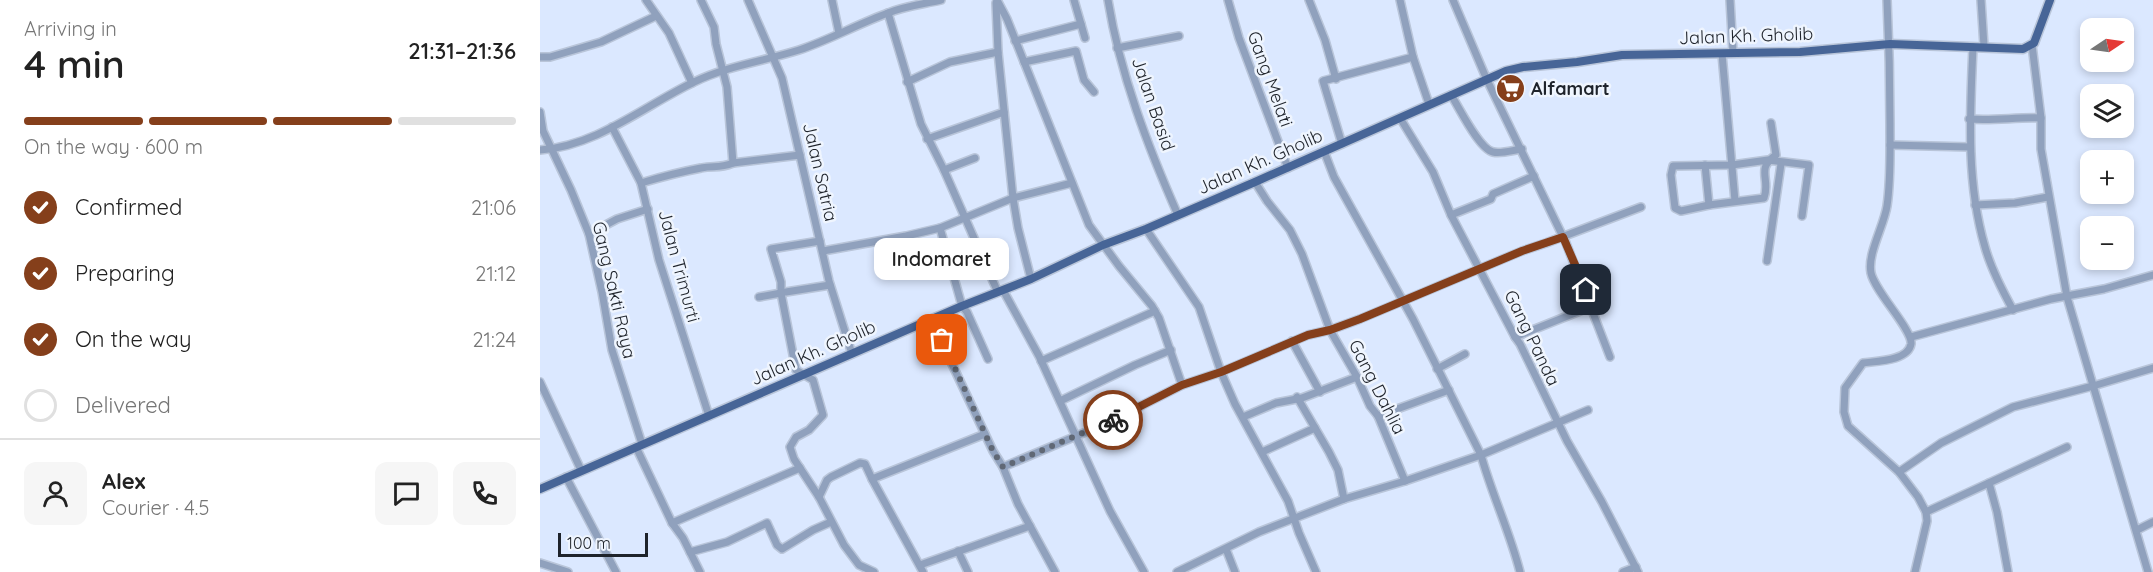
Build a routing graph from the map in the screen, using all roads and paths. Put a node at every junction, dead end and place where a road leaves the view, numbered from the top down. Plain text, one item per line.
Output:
1 (646, 0) edge
2 (701, 0) edge
3 (748, 0) edge
4 (832, 0) edge
5 (941, 0) edge
6 (997, 0) edge
7 (1074, 0) edge
8 (1108, 0) edge
9 (1228, 0) edge
10 (1310, 0) edge
11 (1400, 0) edge
12 (1453, 0) edge
13 (1730, 0) edge
14 (1887, 0) edge
15 (1981, 0) edge
16 (2050, 0) edge
17 (888, 12) junction
18 (656, 16) junction
19 (1081, 24) junction
20 (839, 33) junction
21 (1179, 36) dead end
22 (1085, 38) dead end
23 (1015, 41) junction
24 (1890, 44) junction
25 (2032, 45) junction
26 (1984, 46) junction
27 (1973, 47) junction
28 (1117, 48) junction
29 (998, 52) junction
30 (1733, 52) junction
31 (1722, 54) junction
32 (540, 57) edge
33 (1413, 57) junction
34 (775, 58) junction
35 (1024, 62) junction
36 (723, 70) junction
37 (1336, 79) junction
38 (1487, 80) junction
39 (907, 81) junction
40 (692, 83) junction
41 (1094, 92) dead end
42 (1451, 95) junction
43 (1429, 104) junction
44 (540, 112) edge
45 (1004, 112) junction
46 (1400, 118) junction
47 (2041, 118) junction
48 (1975, 120) junction
49 (1771, 123) dead end
50 (612, 127) junction
51 (927, 139) junction
52 (1342, 144) junction
53 (1890, 145) junction
54 (1970, 147) junction
55 (1522, 149) junction
56 (540, 150) edge
57 (550, 150) junction
58 (1324, 151) junction
59 (800, 155) junction
60 (975, 158) dead end
61 (1768, 160) junction
62 (733, 163) junction
63 (1781, 164) junction
64 (1705, 165) junction
65 (1732, 165) junction
66 (1288, 168) junction
67 (944, 170) junction
68 (1534, 176) junction
69 (1255, 182) junction
70 (640, 183) junction
71 (1072, 183) junction
72 (2048, 197) junction
73 (1013, 198) junction
74 (1735, 201) junction
75 (1709, 204) junction
76 (1975, 205) junction
77 (1641, 207) dead end
78 (648, 209) junction
79 (1178, 215) junction
80 (1451, 215) junction
81 (1802, 216) dead end
82 (965, 219) junction
83 (940, 228) junction
84 (1146, 229) junction
85 (589, 234) junction
86 (1563, 237) junction
87 (820, 241) junction
88 (1103, 245) junction
89 (823, 251) junction
90 (1767, 261) dead end
91 (1480, 269) junction
92 (2153, 275) edge
93 (1031, 279) junction
94 (830, 285) junction
95 (999, 289) junction
96 (783, 293) junction
97 (759, 297) dead end
98 (2067, 297) junction
99 (1404, 302) junction
100 (962, 306) junction
101 (1590, 307) junction
102 (2013, 310) junction
103 (1155, 311) junction
104 (934, 319) junction
105 (1330, 330) junction
106 (1911, 336) junction
107 (1515, 337) junction
108 (1292, 341) junction
109 (1171, 350) junction
110 (852, 354) junction
111 (1465, 354) dead end
112 (1610, 357) dead end
113 (987, 359) dead end
114 (1041, 361) junction
115 (2153, 368) edge
116 (1437, 369) junction
117 (1221, 372) junction
118 (804, 375) junction
119 (1357, 377) junction
120 (540, 382) edge
121 (1182, 385) junction
122 (2093, 386) junction
123 (1449, 390) junction
124 (1320, 392) junction
125 (1297, 397) junction
126 (1060, 401) junction
127 (1587, 410) dead end
128 (709, 416) junction
129 (1378, 416) junction
130 (1243, 417) junction
131 (1557, 422) junction
132 (1315, 428) junction
133 (986, 434) junction
134 (1075, 436) junction
135 (639, 446) junction
136 (2067, 447) dead end
137 (1262, 452) junction
138 (1481, 455) junction
139 (1003, 467) junction
140 (800, 468) junction
141 (581, 470) junction
142 (1899, 472) junction
143 (566, 477) junction
144 (872, 479) junction
145 (1405, 481) junction
146 (1989, 483) junction
147 (540, 489) edge
148 (819, 497) junction
149 (1344, 499) junction
150 (1926, 512) junction
151 (1295, 519) junction
152 (672, 522) junction
153 (831, 522) junction
154 (2153, 522) edge
155 (1030, 526) junction
156 (2137, 530) junction
157 (1226, 549) junction
158 (958, 550) junction
159 (690, 552) junction
160 (540, 563) edge
161 (922, 569) edge
162 (1637, 569) edge
163 (568, 572) edge
164 (616, 572) edge
165 (700, 572) edge
166 (874, 572) edge
167 (968, 572) edge
168 (1055, 572) edge
169 (1144, 572) edge
170 (1177, 572) edge
171 (1235, 572) edge
172 (1316, 572) edge
173 (1520, 572) edge
174 (1623, 572) edge
175 (1915, 572) edge
176 (2008, 572) edge
177 (2148, 572) edge

1 - 18 street
2 - 36 street
3 - 34 street, Jalan Satria
4 - 20 street
5 - 17 street
6 - 23 street
6 - 29 street
7 - 19 street
8 - 28 street, Jalan Basid
9 - 66 street, Gang Melati
10 - 37 street
11 - 33 street
12 - 38 street
13 - 30 street
14 - 24 street
15 - 26 street
16 - 25 main road
17 - 20 street
17 - 39 street
18 - 32 street
18 - 40 street
19 - 22 street
19 - 23 street
20 - 34 street
21 - 28 street
23 - 35 street
24 - 27 main road, Jalan Kh. Gholib
24 - 30 main road, Jalan Kh. Gholib
24 - 53 street
25 - 26 main road, Jalan Kh. Gholib
25 - 47 street
26 - 27 main road, Jalan Kh. Gholib
27 - 48 street
28 - 79 street, Jalan Basid
29 - 39 street
29 - 45 street
30 - 31 main road, Jalan Kh. Gholib
31 - 38 main road, Jalan Kh. Gholib
31 - 65 street
33 - 37 street
33 - 43 street
34 - 36 street
34 - 59 street, Jalan Satria
35 - 41 street
35 - 71 street
36 - 40 street
36 - 62 street
37 - 52 street
38 - 42 main road, Jalan Kh. Gholib
38 - 55 street
39 - 51 street
40 - 50 street
42 - 43 main road, Jalan Kh. Gholib
42 - 55 street
43 - 46 main road, Jalan Kh. Gholib
44 - 57 street, Gang Sakti Raya
45 - 51 street
45 - 73 street
46 - 52 main road, Jalan Kh. Gholib
46 - 80 street, Gang Panda
47 - 48 street
47 - 72 street
48 - 54 street
49 - 61 street
50 - 57 street
50 - 70 street, Jalan Trimurti
51 - 67 street
52 - 58 main road, Jalan Kh. Gholib
53 - 54 street
53 - 106 street
54 - 76 street
55 - 68 street
56 - 57 street
57 - 85 street, Gang Sakti Raya
58 - 66 main road, Jalan Kh. Gholib
58 - 99 street
59 - 62 street
59 - 87 street, Jalan Satria
60 - 67 street
61 - 63 street
61 - 65 street
61 - 74 street
62 - 70 street
63 - 81 street
63 - 90 street
64 - 65 street
64 - 75 street
64 - 75 street
65 - 74 street
66 - 69 main road, Jalan Kh. Gholib
67 - 82 street
68 - 80 street
68 - 86 street
69 - 79 main road, Jalan Kh. Gholib
69 - 105 street, Gang Dahlia
70 - 78 street, Jalan Trimurti
71 - 73 street
71 - 88 street
72 - 76 street
72 - 98 street
73 - 82 street
73 - 93 street
74 - 75 street
76 - 102 street
77 - 86 street
78 - 85 street
78 - 128 street, Jalan Trimurti
79 - 84 main road, Jalan Kh. Gholib
80 - 91 street, Gang Panda
82 - 83 street
82 - 95 street
83 - 89 street
83 - 100 street
84 - 88 main road, Jalan Kh. Gholib
84 - 117 street
85 - 135 street, Gang Sakti Raya
86 - 91 street
86 - 101 street
87 - 89 street, Jalan Satria
87 - 96 street
88 - 93 main road, Jalan Kh. Gholib
88 - 103 street
89 - 94 street, Jalan Satria
91 - 99 street
91 - 107 street, Gang Panda
92 - 98 street
93 - 95 main road, Jalan Kh. Gholib
94 - 96 street
94 - 110 street, Jalan Satria
95 - 100 main road, Jalan Kh. Gholib
95 - 114 street
96 - 97 street
96 - 118 street
98 - 102 street
98 - 122 street
99 - 105 street
99 - 116 street
100 - 104 main road, Jalan Kh. Gholib
100 - 113 street
101 - 107 street
101 - 112 street
102 - 106 street
103 - 109 street
103 - 114 street
104 - 110 main road, Jalan Kh. Gholib
104 - 133 street
105 - 108 street
105 - 119 street, Gang Dahlia
106 - 142 street
107 - 131 street, Gang Panda
108 - 117 street
108 - 124 street
109 - 121 street
109 - 126 street
110 - 118 main road, Jalan Kh. Gholib
111 - 116 street
114 - 126 street
115 - 122 street
116 - 123 street
117 - 121 street
117 - 130 street
118 - 128 main road, Jalan Kh. Gholib
118 - 140 street
119 - 124 street
119 - 129 street, Gang Dahlia
120 - 141 street
121 - 134 street
122 - 142 street
122 - 156 street
123 - 129 street
123 - 138 street
124 - 125 street
125 - 130 street
125 - 132 street
126 - 134 street
127 - 131 street
128 - 135 main road, Jalan Kh. Gholib
129 - 145 street, Gang Dahlia
130 - 137 street
131 - 138 street
131 - 162 street, Gang Panda
132 - 137 street
132 - 149 street
133 - 139 street
133 - 144 street
134 - 139 street
134 - 169 street
135 - 141 main road, Jalan Kh. Gholib
135 - 152 street, Gang Sakti Raya
136 - 146 street
137 - 151 street
138 - 145 street
138 - 173 street
139 - 155 street
140 - 148 street
140 - 152 street
141 - 143 main road, Jalan Kh. Gholib
142 - 150 street
143 - 147 main road, Jalan Kh. Gholib
143 - 164 street
144 - 148 street
144 - 161 street
145 - 149 street
146 - 150 street
146 - 176 street
148 - 153 street
149 - 151 street
150 - 175 street
151 - 157 street
151 - 172 street
152 - 159 street, Gang Sakti Raya
153 - 159 street
153 - 166 street
154 - 156 street
155 - 158 street
155 - 168 street
156 - 177 street
157 - 170 street
157 - 171 street
158 - 161 street
158 - 167 street
159 - 165 street, Gang Sakti Raya
160 - 163 street
162 - 174 street

